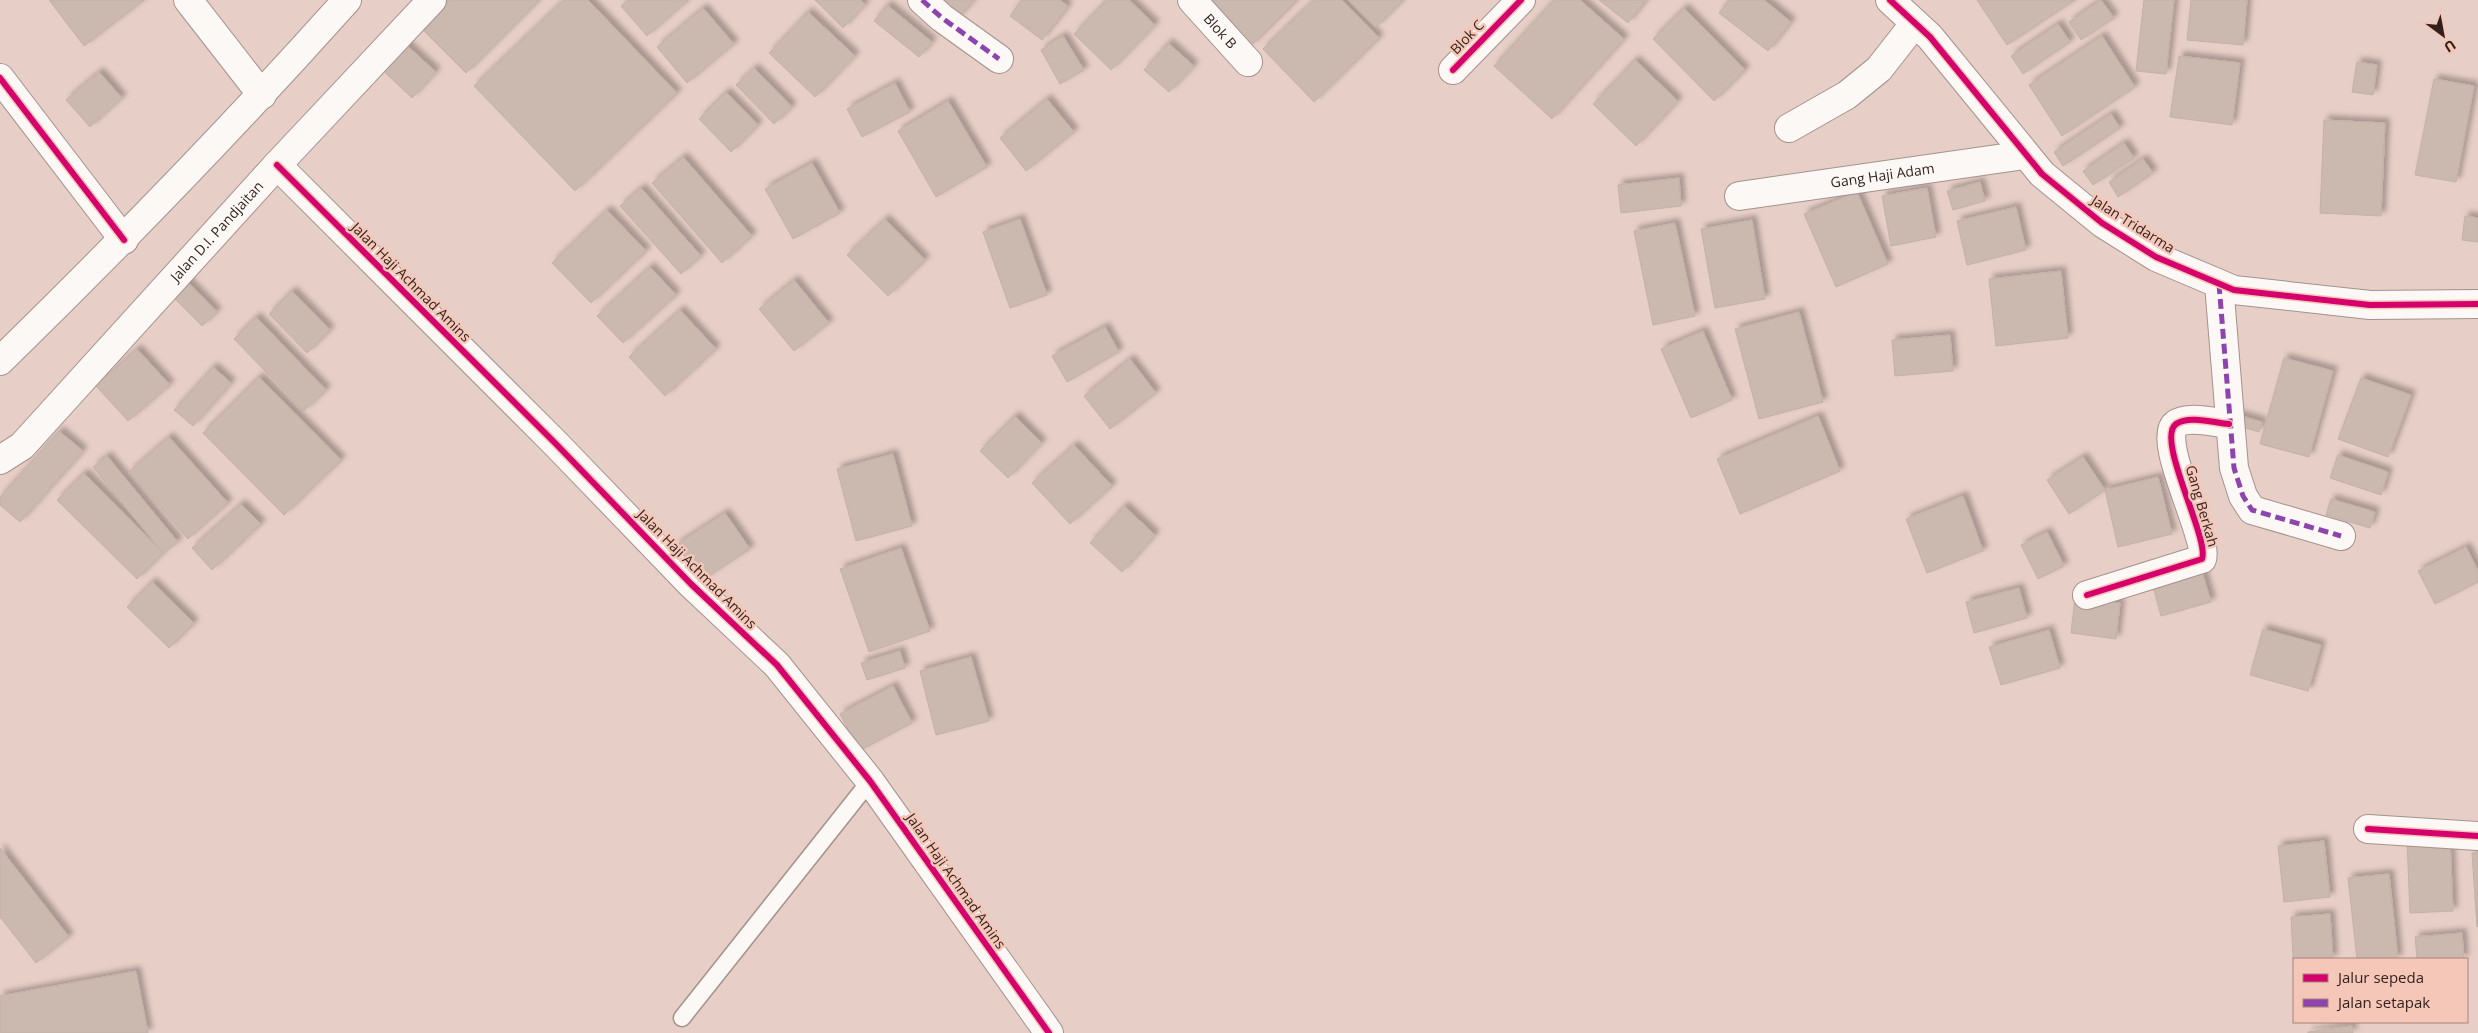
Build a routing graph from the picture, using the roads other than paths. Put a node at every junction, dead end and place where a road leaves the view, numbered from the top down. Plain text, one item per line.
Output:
1 (188, 0) edge
2 (347, 0) edge
3 (432, 0) edge
4 (922, 0) edge
5 (1192, 0) edge
6 (1521, 0) edge
7 (1890, 0) edge
8 (1915, 23) junction
9 (999, 59) dead end
10 (1248, 62) dead end
11 (1453, 70) dead end
12 (0, 78) edge
13 (262, 95) junction
14 (1789, 128) dead end
15 (2025, 155) junction
16 (277, 165) junction
17 (1739, 196) dead end
18 (124, 240) junction
19 (2219, 284) junction
20 (2478, 304) edge
21 (0, 361) edge
22 (2229, 424) junction
23 (0, 460) edge
24 (2341, 536) dead end
25 (2087, 595) dead end
26 (870, 781) junction
27 (2368, 829) dead end
28 (2478, 836) edge
29 (682, 1018) dead end
30 (1049, 1033) edge

1 - 13 main road
2 - 13 main road
3 - 16 main road, Jalan D.I. Pandjaitan
4 - 9 main road
5 - 10 main road, Blok B
6 - 11 main road, Blok C
7 - 8 main road, Jalan Tridarma
8 - 14 main road
8 - 15 main road, Jalan Tridarma
12 - 18 main road
13 - 18 main road
15 - 17 main road, Gang Haji Adam
15 - 19 main road, Jalan Tridarma
16 - 23 main road, Jalan D.I. Pandjaitan
16 - 26 main road, Jalan Haji Achmad Amins
18 - 21 main road
19 - 20 main road, Jalan Tridarma
19 - 22 main road
22 - 24 main road
22 - 25 main road, Gang Berkah
26 - 29 lane
26 - 30 main road, Jalan Haji Achmad Amins
27 - 28 main road

